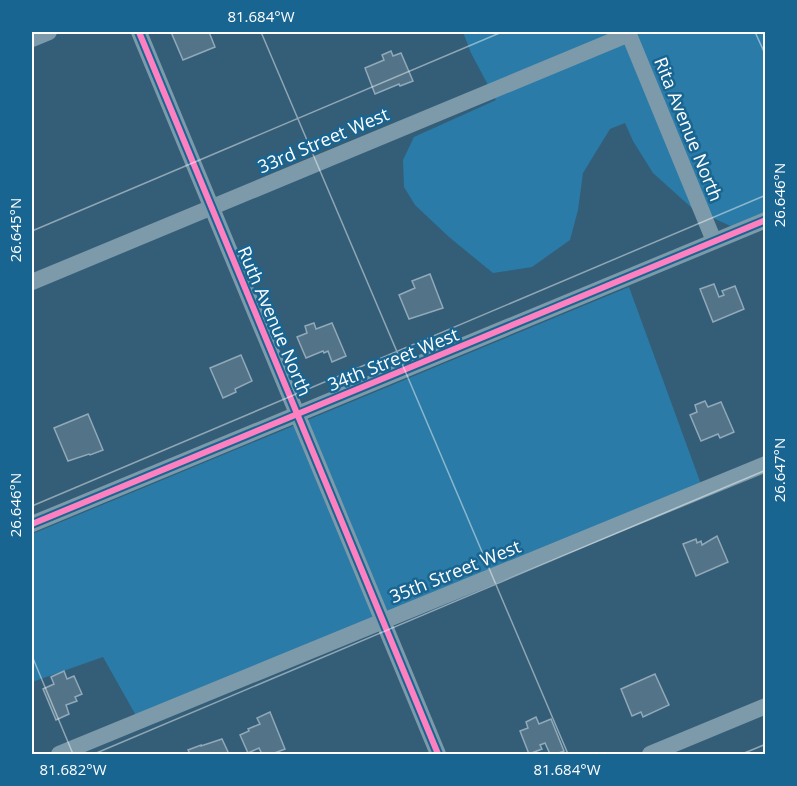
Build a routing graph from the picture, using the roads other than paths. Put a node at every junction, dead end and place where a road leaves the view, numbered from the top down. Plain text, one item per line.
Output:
1 (49, 32) edge
2 (139, 32) edge
3 (628, 33) edge
4 (32, 39) edge
5 (211, 208) junction
6 (765, 220) edge
7 (714, 241) junction
8 (32, 282) edge
9 (297, 415) junction
10 (765, 464) edge
11 (32, 524) edge
12 (383, 622) junction
13 (765, 706) edge
14 (59, 754) edge
15 (438, 754) edge
16 (650, 754) edge

1 - 4 street
2 - 5 street, Ruth Avenue North
3 - 5 street, 33rd Street West
3 - 7 street, Rita Avenue North
5 - 8 street, 33rd Street West
5 - 9 street, Ruth Avenue North
6 - 7 street, 34th Street West
7 - 9 street, 34th Street West
9 - 11 street, 34th Street West
9 - 12 street, Ruth Avenue North
10 - 12 street, 35th Street West
12 - 14 street, 35th Street West
12 - 15 street, Ruth Avenue North
13 - 16 street

